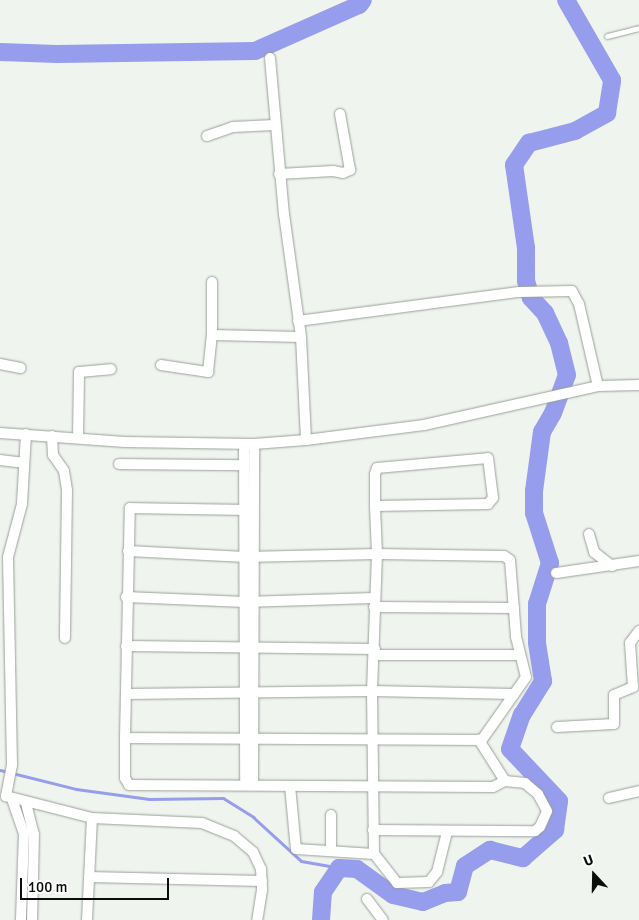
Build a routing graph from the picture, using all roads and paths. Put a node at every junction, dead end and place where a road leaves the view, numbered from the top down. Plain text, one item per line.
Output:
1 (639, 28) edge
2 (608, 36) dead end
3 (270, 58) dead end
4 (340, 114) dead end
5 (274, 125) junction
6 (207, 136) dead end
7 (279, 174) junction
8 (212, 282) dead end
9 (298, 321) junction
10 (212, 336) junction
11 (301, 337) junction
12 (0, 364) edge
13 (161, 365) dead end
14 (21, 368) dead end
15 (111, 369) dead end
16 (639, 385) edge
17 (598, 386) junction
18 (0, 433) edge
19 (26, 434) junction
20 (52, 436) junction
21 (78, 438) junction
22 (306, 440) junction
23 (249, 444) junction
24 (0, 460) edge
25 (23, 463) junction
26 (119, 464) dead end
27 (244, 465) junction
28 (375, 506) junction
29 (244, 510) junction
30 (589, 534) dead end
31 (128, 551) junction
32 (377, 554) junction
33 (249, 556) junction
34 (639, 561) edge
35 (612, 566) junction
36 (556, 573) dead end
37 (126, 597) junction
38 (249, 602) junction
39 (374, 603) junction
40 (514, 608) junction
41 (639, 632) edge
42 (65, 638) dead end
43 (126, 646) junction
44 (248, 647) junction
45 (375, 652) junction
46 (519, 655) junction
47 (372, 691) junction
48 (126, 694) junction
49 (249, 694) junction
50 (514, 694) junction
51 (557, 727) dead end
52 (125, 738) junction
53 (372, 738) junction
54 (248, 740) junction
55 (481, 741) junction
56 (505, 781) junction
57 (249, 784) junction
58 (371, 785) junction
59 (290, 786) junction
60 (639, 791) edge
61 (6, 797) edge
62 (609, 798) dead end
63 (26, 802) junction
64 (331, 814) dead end
65 (92, 818) junction
66 (373, 830) junction
67 (447, 832) junction
68 (331, 851) junction
69 (374, 854) junction
70 (89, 877) junction
71 (262, 881) junction
72 (367, 900) dead end
73 (21, 920) edge
74 (32, 920) edge
75 (87, 920) edge
76 (257, 920) edge
77 (383, 920) edge

1 - 2 lane
3 - 5 street
4 - 7 street
5 - 6 street
5 - 7 street
7 - 9 street
8 - 10 street
9 - 11 street
9 - 17 street
10 - 11 street
10 - 13 street
11 - 22 street
12 - 14 street
15 - 21 street
16 - 17 street
17 - 22 street
18 - 19 street
19 - 20 street
19 - 25 street
20 - 21 street
20 - 42 street
21 - 23 street
22 - 23 street
23 - 27 street
23 - 33 street
24 - 25 street
25 - 61 street
26 - 27 street
27 - 29 street
28 - 28 street
28 - 32 street
29 - 31 street
29 - 33 street
30 - 35 street
31 - 33 street
31 - 37 street
32 - 33 street
32 - 39 street
32 - 40 street
33 - 38 street
34 - 35 street
35 - 36 street
37 - 38 street
37 - 43 street
38 - 39 street
38 - 44 street
39 - 40 street
39 - 45 street
40 - 46 street
41 - 51 street
43 - 44 street
43 - 48 street
44 - 45 street
44 - 49 street
45 - 46 street
45 - 47 street
46 - 50 street
47 - 49 street
47 - 50 street
47 - 53 street
48 - 49 street
48 - 52 street
49 - 54 street
50 - 55 street
52 - 54 street
52 - 57 street
53 - 54 street
53 - 55 street
53 - 58 street
54 - 57 street
55 - 56 street
56 - 58 street
56 - 67 street
57 - 59 street
58 - 59 street
58 - 66 street
59 - 68 street
60 - 62 street
61 - 63 street
61 - 73 street
63 - 65 street
63 - 74 street
64 - 68 street
65 - 70 street
65 - 71 street
66 - 67 street
66 - 69 street
67 - 69 street
68 - 69 street
70 - 71 street
70 - 75 street
71 - 76 street
72 - 77 street

